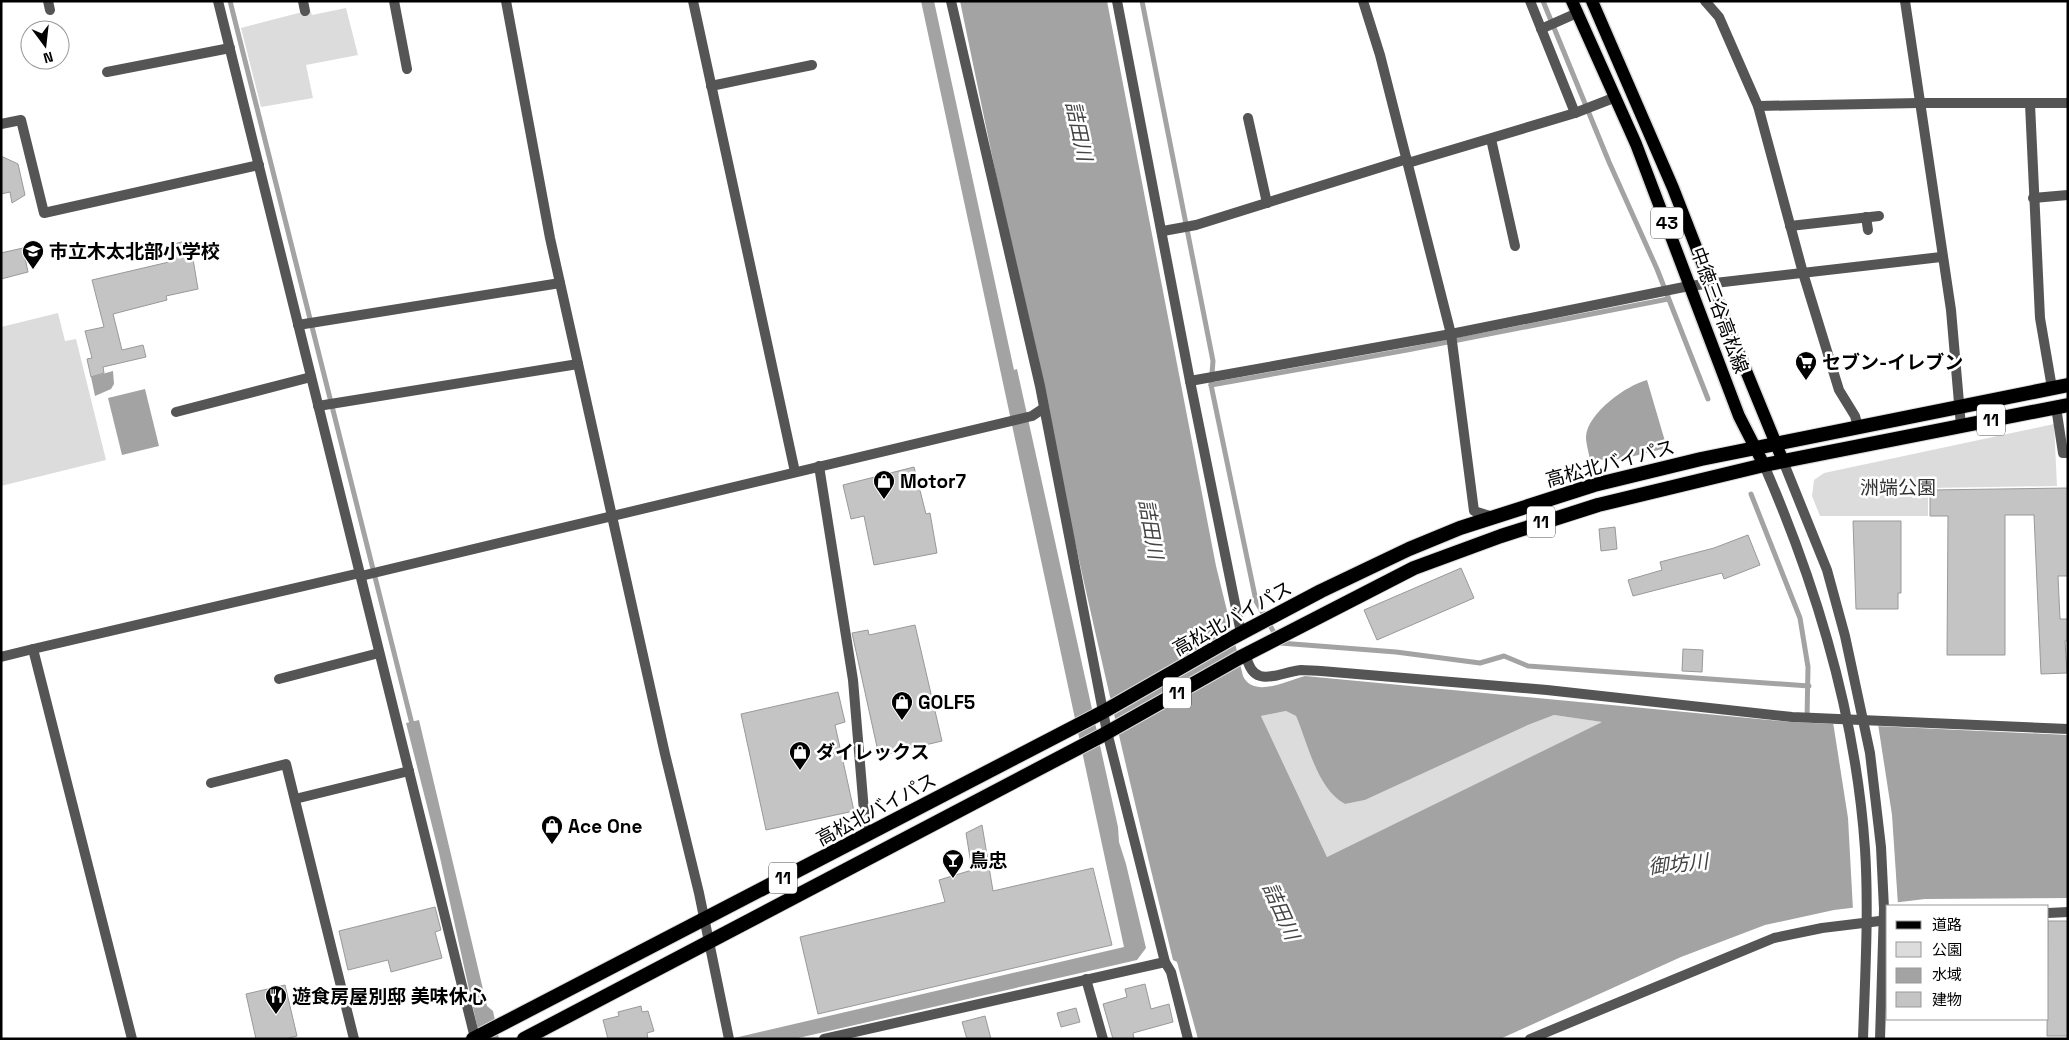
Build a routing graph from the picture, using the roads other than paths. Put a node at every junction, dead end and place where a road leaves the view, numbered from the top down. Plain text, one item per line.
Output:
1 (218, 1) edge
2 (394, 1) edge
3 (506, 1) edge
4 (693, 1) edge
5 (951, 1) edge
6 (1117, 1) edge
7 (1364, 1) edge
8 (1530, 1) edge
9 (1592, 1) edge
10 (1705, 1) edge
11 (1905, 1) edge
12 (1575, 7) edge
13 (1541, 29) junction
14 (230, 48) junction
15 (812, 65) dead end
16 (407, 69) dead end
17 (107, 72) dead end
18 (711, 86) junction
19 (1616, 97) junction
20 (1919, 103) junction
21 (2068, 103) edge
22 (2030, 104) junction
23 (1758, 106) junction
24 (1575, 113) junction
25 (1248, 118) dead end
26 (1, 124) edge
27 (1491, 139) junction
28 (1408, 161) junction
29 (259, 165) junction
30 (2068, 195) edge
31 (2033, 198) junction
32 (1267, 203) junction
33 (1879, 216) dead end
34 (1866, 217) junction
35 (1790, 226) junction
36 (1868, 230) dead end
37 (1162, 231) junction
38 (1516, 246) dead end
39 (1941, 257) junction
40 (1803, 273) junction
41 (560, 282) junction
42 (1710, 283) junction
43 (1689, 286) junction
44 (298, 325) junction
45 (1451, 334) junction
46 (578, 364) junction
47 (311, 377) junction
48 (1190, 381) junction
49 (2068, 385) edge
50 (2052, 388) junction
51 (318, 406) junction
52 (1959, 406) junction
53 (2062, 406) edge
54 (1044, 408) junction
55 (176, 412) dead end
56 (1961, 426) junction
57 (1858, 427) junction
58 (1776, 443) junction
59 (1754, 447) junction
60 (2068, 453) edge
61 (1783, 461) junction
62 (1764, 465) junction
63 (819, 466) junction
64 (796, 472) junction
65 (612, 516) junction
66 (1494, 517) junction
67 (360, 574) junction
68 (1240, 634) junction
69 (33, 649) junction
70 (380, 653) junction
71 (1244, 656) junction
72 (1, 657) edge
73 (279, 679) dead end
74 (1103, 712) junction
75 (1847, 720) junction
76 (1864, 721) junction
77 (2068, 729) edge
78 (1107, 732) junction
79 (409, 771) junction
80 (211, 783) dead end
81 (295, 799) junction
82 (866, 835) junction
83 (2049, 912) edge
84 (2068, 912) edge
85 (704, 919) junction
86 (1886, 920) edge
87 (1867, 923) junction
88 (709, 942) junction
89 (1165, 962) junction
90 (1086, 979) junction
91 (476, 1037) edge
92 (729, 1038) edge
93 (132, 1039) edge
94 (354, 1039) edge
95 (524, 1039) edge
96 (824, 1039) edge
97 (1103, 1039) edge
98 (1188, 1039) edge
99 (1530, 1039) edge
100 (1863, 1039) edge
101 (1880, 1039) edge

1 - 14 street
2 - 16 street
3 - 41 street
4 - 18 street
5 - 54 street
6 - 37 street
7 - 28 street
8 - 13 street
9 - 42 main road, 中徳三谷高松線 / 43
10 - 23 street
11 - 20 street
12 - 13 street
12 - 19 main road, 中徳三谷高松線 / 43
13 - 24 street
14 - 17 street
14 - 29 street
15 - 18 street
18 - 64 street
19 - 24 street
19 - 43 main road, 中徳三谷高松線 / 43
20 - 22 street
20 - 23 street
20 - 39 street
21 - 22 street
22 - 31 street
23 - 35 street
24 - 27 street
25 - 32 street
26 - 29 street
27 - 28 street
27 - 38 street
28 - 32 street
28 - 45 street
29 - 44 street
30 - 31 street
31 - 50 street
32 - 37 street
33 - 34 street
34 - 35 street
34 - 36 street
35 - 40 street
37 - 48 street
39 - 40 street
39 - 52 street
40 - 42 street
40 - 57 street
41 - 44 street
41 - 46 street
42 - 43 street
42 - 58 main road, 中徳三谷高松線 / 43
43 - 45 street
43 - 59 main road, 中徳三谷高松線 / 43
44 - 47 street
45 - 48 street
45 - 66 street
46 - 51 street
46 - 65 street
47 - 51 street
47 - 55 street
48 - 68 street
49 - 50 highway, 高松北バイパス / 11
50 - 52 highway, 高松北バイパス / 11
51 - 67 street
52 - 56 street
52 - 57 highway, 高松北バイパス / 11
53 - 56 highway, 高松北バイパス / 11
53 - 60 street
54 - 63 street
54 - 74 street
56 - 61 highway, 高松北バイパス / 11
57 - 58 highway, 高松北バイパス / 11
58 - 59 highway, 高松北バイパス / 11
58 - 61 main road, 中徳三谷高松線 / 43
59 - 62 main road, 中徳三谷高松線 / 43
59 - 66 highway, 高松北バイパス / 11
61 - 62 highway, 高松北バイパス / 11
61 - 76 street
62 - 71 highway, 高松北バイパス / 11
62 - 75 street
63 - 64 street
63 - 82 street
64 - 65 street
65 - 67 street
65 - 85 street
66 - 68 highway, 高松北バイパス / 11
67 - 69 street
67 - 70 street
68 - 74 highway, 高松北バイパス / 11
69 - 72 street
69 - 93 street
70 - 73 street
70 - 79 street
71 - 75 street
71 - 78 highway, 高松北バイパス / 11
74 - 78 street
74 - 82 highway, 高松北バイパス / 11
75 - 76 street
75 - 87 street
76 - 77 street
76 - 86 street
78 - 88 highway, 高松北バイパス / 11
78 - 89 street
79 - 81 street
79 - 91 street
80 - 81 street
81 - 94 street
82 - 85 highway, 高松北バイパス / 11
83 - 84 street
85 - 88 street
85 - 91 highway, 高松北バイパス / 11
86 - 87 street
86 - 101 street
87 - 99 street
87 - 100 street
88 - 92 street
88 - 95 highway, 高松北バイパス / 11
89 - 90 street
89 - 98 street
90 - 96 street
90 - 97 street

